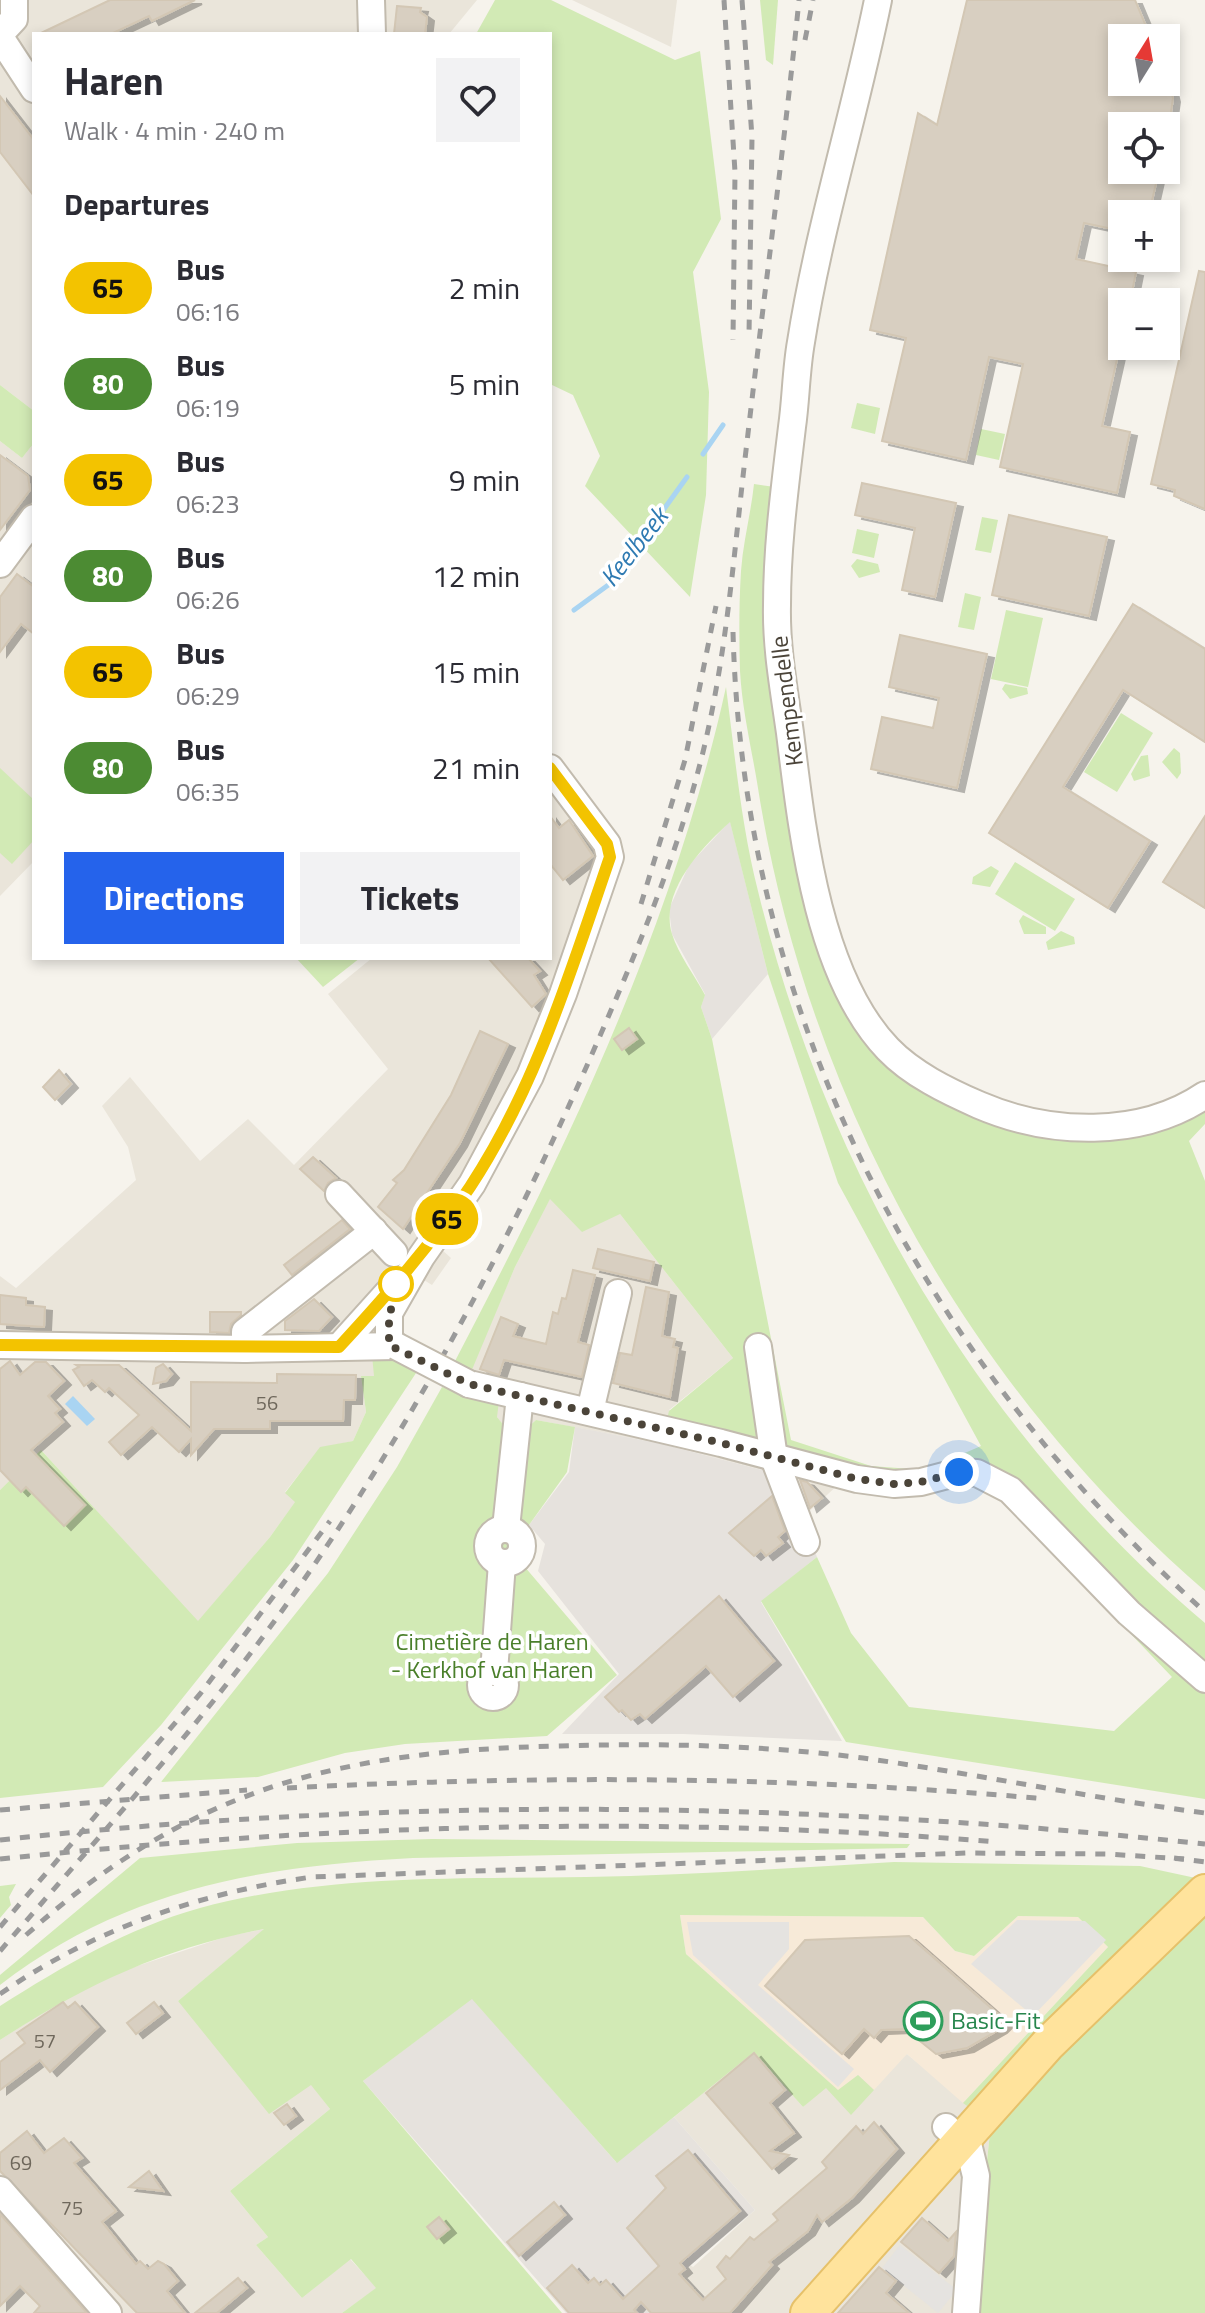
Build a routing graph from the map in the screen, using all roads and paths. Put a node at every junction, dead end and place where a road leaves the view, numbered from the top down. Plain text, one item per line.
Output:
1 (38, 0) edge
2 (371, 0) edge
3 (878, 0) edge
4 (7, 21) edge
5 (372, 32) edge
6 (32, 84) edge
7 (32, 521) edge
8 (0, 564) edge
9 (552, 771) edge
10 (1205, 1095) edge
11 (339, 1194) dead end
12 (374, 1231) junction
13 (394, 1253) dead end
14 (421, 1257) junction
15 (618, 1293) dead end
16 (0, 1345) edge
17 (393, 1346) junction
18 (339, 1347) junction
19 (758, 1347) dead end
20 (245, 1349) junction
21 (520, 1396) junction
22 (590, 1411) junction
23 (774, 1458) junction
24 (806, 1542) dead end
25 (1205, 1679) edge
26 (491, 1695) dead end
27 (1205, 1892) edge
28 (954, 2133) junction
29 (0, 2190) edge
30 (108, 2313) edge
31 (808, 2313) edge
32 (966, 2313) edge

1 - 4 street
2 - 5 street
3 - 10 street, Kempendelle
4 - 6 street
7 - 8 street
9 - 14 street
11 - 12 street
12 - 13 street
12 - 20 street
14 - 17 street
14 - 18 street
15 - 22 street
16 - 20 street
17 - 18 street
17 - 21 street, bridge
18 - 20 street
19 - 23 street
21 - 22 street
21 - 26 street
22 - 23 street
23 - 24 street
23 - 25 street
27 - 28 main road
28 - 31 main road
28 - 32 street
29 - 30 street

